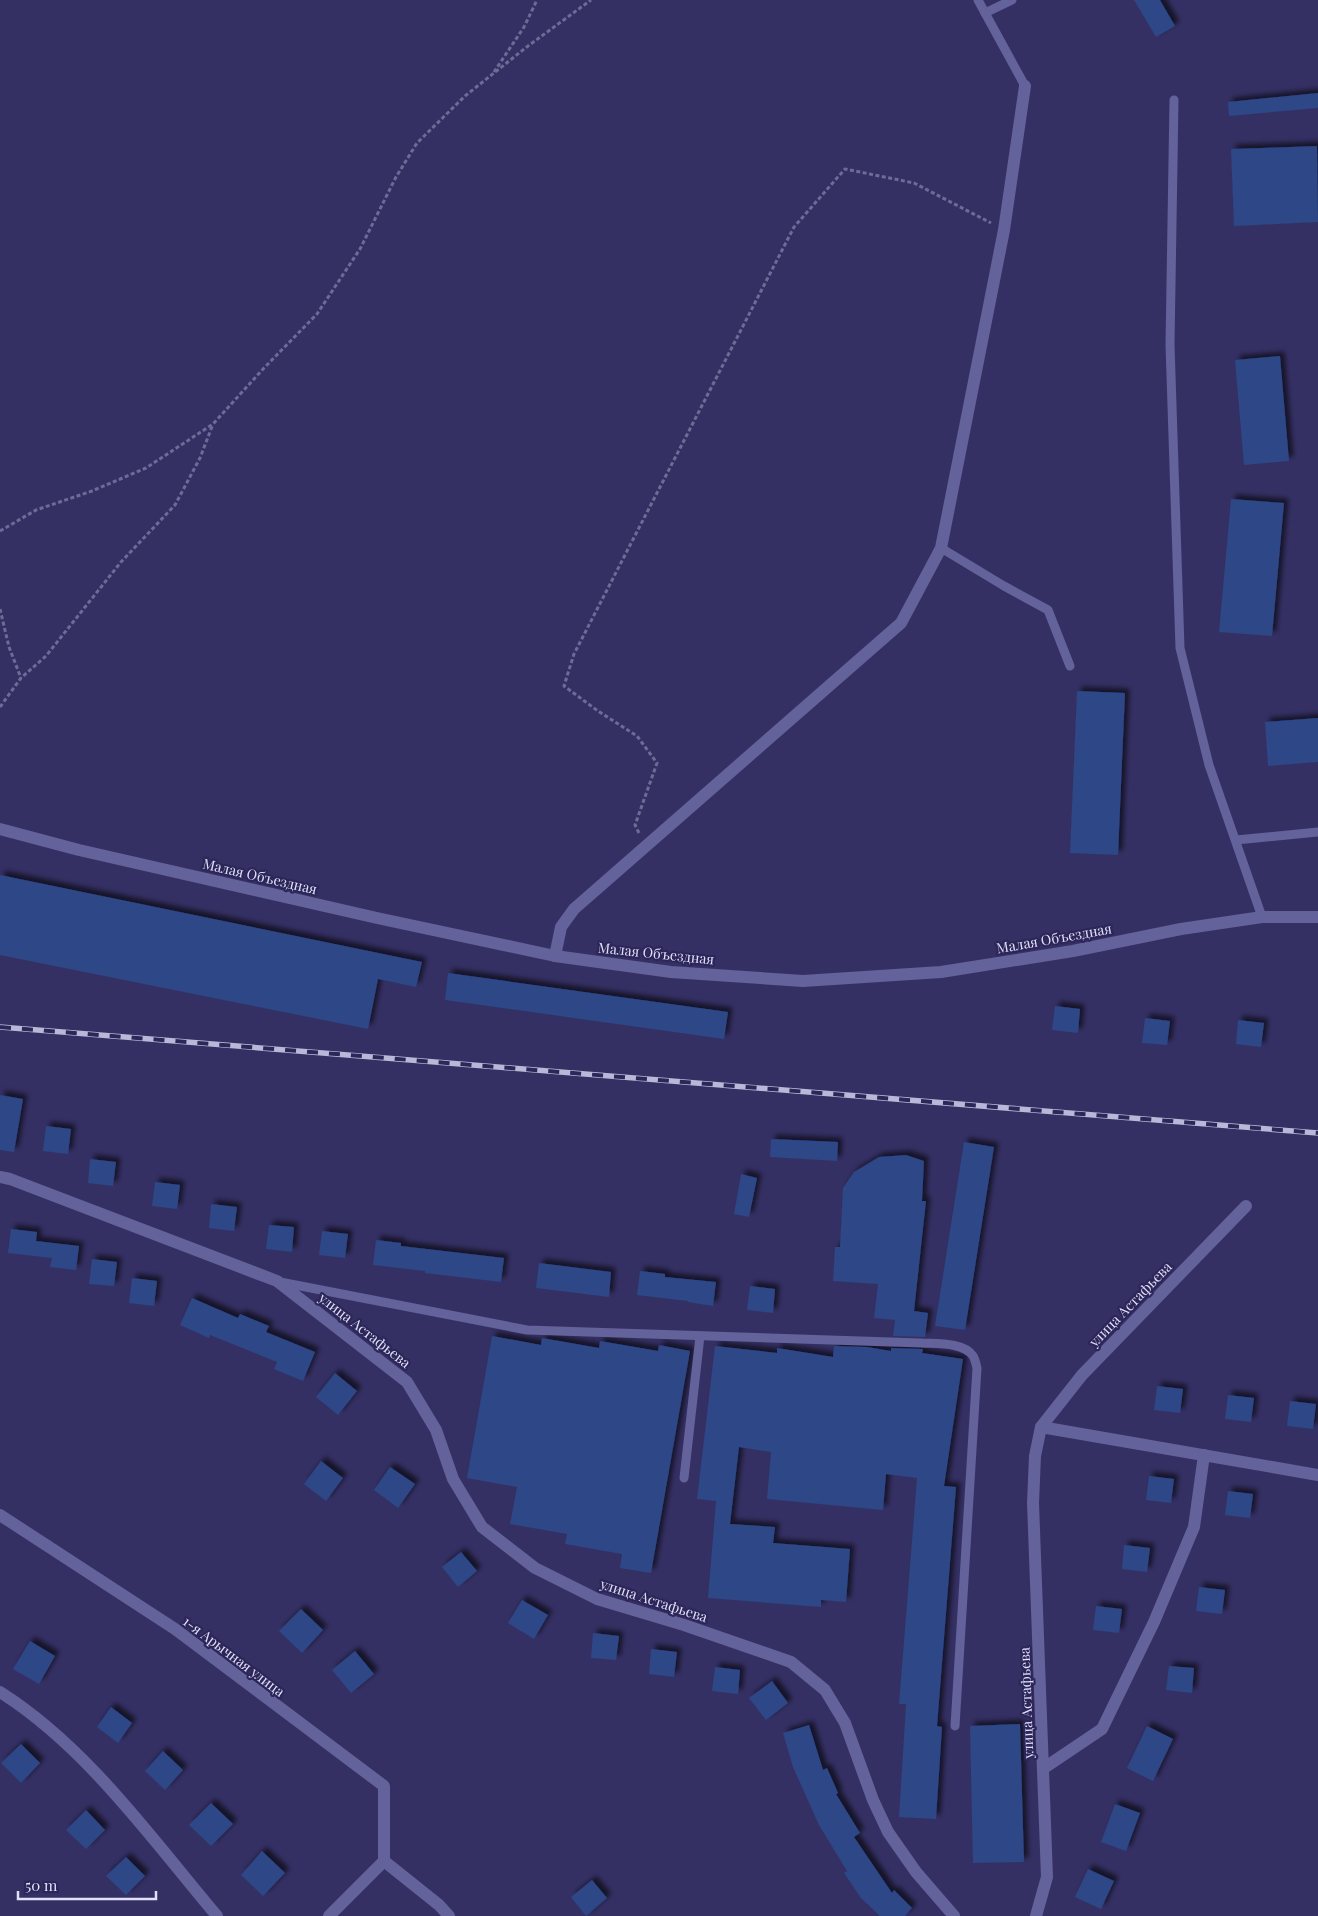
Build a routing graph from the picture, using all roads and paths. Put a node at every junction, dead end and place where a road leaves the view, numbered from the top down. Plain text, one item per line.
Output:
1 (537, 0) edge
2 (591, 0) edge
3 (978, 0) edge
4 (1012, 0) edge
5 (985, 13) junction
6 (492, 75) junction
7 (1025, 86) joint
8 (1174, 100) dead end
9 (1004, 230) junction
10 (213, 424) junction
11 (0, 530) edge
12 (941, 548) junction
13 (0, 608) edge
14 (1070, 666) dead end
15 (21, 678) junction
16 (0, 707) edge
17 (0, 829) edge
18 (1318, 832) edge
19 (1236, 840) junction
20 (645, 846) junction
21 (1262, 917) junction
22 (1318, 917) edge
23 (555, 956) junction
24 (0, 1177) edge
25 (1246, 1206) dead end
26 (278, 1281) junction
27 (700, 1336) junction
28 (1041, 1427) junction
29 (1204, 1456) junction
30 (1318, 1475) edge
31 (684, 1478) dead end
32 (0, 1515) edge
33 (0, 1692) edge
34 (954, 1726) dead end
35 (1044, 1768) junction
36 (384, 1861) junction
37 (216, 1916) edge
38 (329, 1916) edge
39 (448, 1916) edge
40 (954, 1916) edge
41 (1036, 1916) edge

1 - 6 path
2 - 6 path
3 - 5 lane
4 - 5 lane
5 - 7 lane
6 - 10 path
7 - 9 street
8 - 19 lane
9 - 12 street
9 - 20 path
10 - 11 path
10 - 15 path
12 - 14 lane
12 - 20 street
13 - 15 path
15 - 16 path
17 - 23 street, Малая Объездная
18 - 19 lane
19 - 21 lane
20 - 23 street
21 - 22 street, Малая Объездная
21 - 23 street, Малая Объездная
24 - 26 street, улица Астафьева
25 - 28 street, улица Астафьева
26 - 27 lane
26 - 40 street, улица Астафьева
27 - 31 lane
27 - 34 lane
28 - 29 street
28 - 35 street, улица Астафьева
29 - 30 street
29 - 35 street
32 - 36 street, 1-я Арычная улица
33 - 37 street
35 - 41 street, улица Астафьева
36 - 38 street
36 - 39 street

